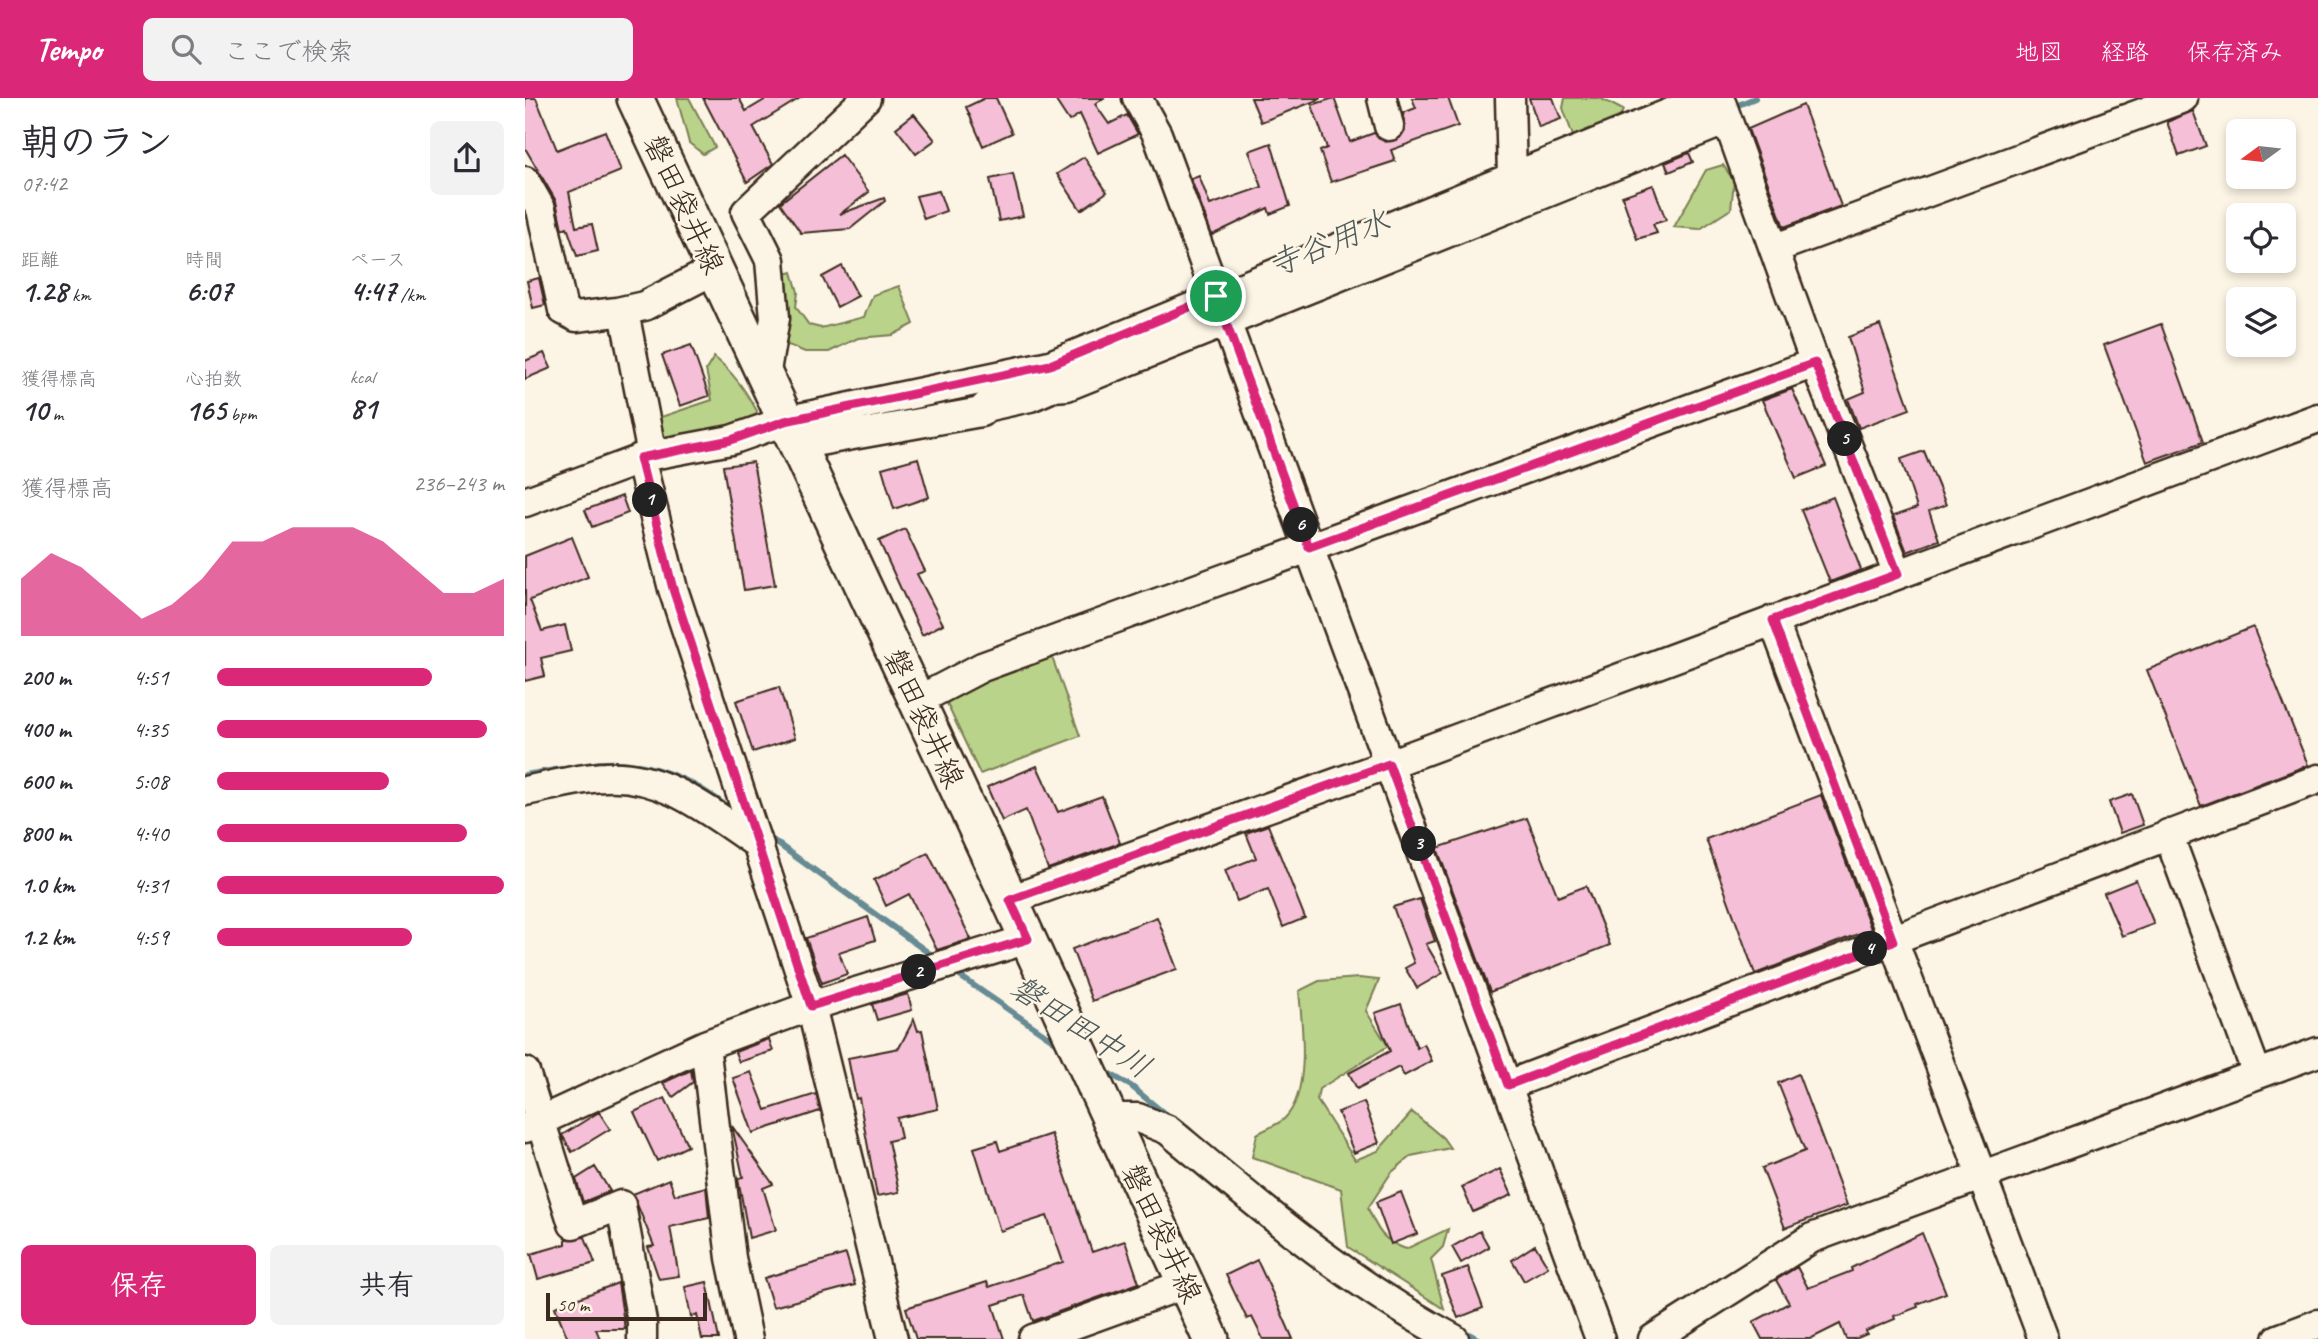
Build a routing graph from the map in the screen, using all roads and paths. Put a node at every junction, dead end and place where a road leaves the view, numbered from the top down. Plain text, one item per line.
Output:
1 (635, 98) edge
2 (1136, 98) edge
3 (1382, 98) edge
4 (1510, 98) edge
5 (1707, 98) edge
6 (2183, 98) edge
7 (852, 104) edge
8 (1723, 109) edge
9 (1389, 126) dead end
10 (1513, 178) junction
11 (525, 181) edge
12 (1776, 248) junction
13 (714, 270) junction
14 (1221, 309) junction
15 (617, 312) junction
16 (1815, 363) junction
17 (765, 377) junction
18 (2318, 418) edge
19 (791, 433) junction
20 (646, 456) junction
21 (525, 502) edge
22 (1309, 547) junction
23 (1898, 574) junction
24 (1773, 620) junction
25 (916, 701) junction
26 (1389, 764) junction
27 (2318, 779) edge
28 (525, 791) edge
29 (2168, 834) junction
30 (759, 845) junction
31 (1010, 900) junction
32 (1028, 939) junction
33 (1893, 941) junction
34 (811, 1006) junction
35 (705, 1045) junction
36 (2318, 1052) edge
37 (525, 1072) edge
38 (2257, 1074) junction
39 (1508, 1085) junction
40 (1110, 1118) junction
41 (533, 1125) edge
42 (1980, 1175) junction
43 (1185, 1284) junction
44 (2318, 1324) edge
45 (642, 1339) edge
46 (748, 1339) edge
47 (893, 1339) edge
48 (1033, 1339) edge
49 (1211, 1339) edge
50 (1454, 1339) edge
51 (1600, 1339) edge
52 (1653, 1339) edge
53 (2043, 1339) edge
54 (2278, 1339) edge

1 - 13 main road, 磐田袋井線
2 - 14 street
3 - 9 street
4 - 10 street
5 - 10 street
6 - 12 street
7 - 17 street
8 - 12 street
8 - 14 street
10 - 14 street
11 - 15 street
12 - 16 street
13 - 15 street
13 - 17 main road, 磐田袋井線
14 - 19 street
14 - 22 street
15 - 20 street
16 - 22 street
16 - 23 street
17 - 19 main road, 磐田袋井線
18 - 23 street
19 - 20 street
19 - 25 main road, 磐田袋井線
20 - 21 street
20 - 30 street
22 - 25 street
22 - 26 street
23 - 24 street
24 - 26 street
24 - 33 street
25 - 31 main road, 磐田袋井線
26 - 31 street
26 - 39 street
27 - 29 street
28 - 30 street
29 - 33 street
29 - 38 street
30 - 34 street
31 - 32 main road, 磐田袋井線
32 - 34 street
32 - 40 main road, 磐田袋井線
33 - 39 street
33 - 42 street
34 - 35 street
34 - 47 street
35 - 41 street
35 - 46 street
36 - 38 street
37 - 41 street
38 - 42 street
39 - 51 street
40 - 43 main road, 磐田袋井線
40 - 50 street
41 - 45 street
42 - 52 street
42 - 53 street
43 - 48 street
43 - 49 main road, 磐田袋井線
44 - 54 street

